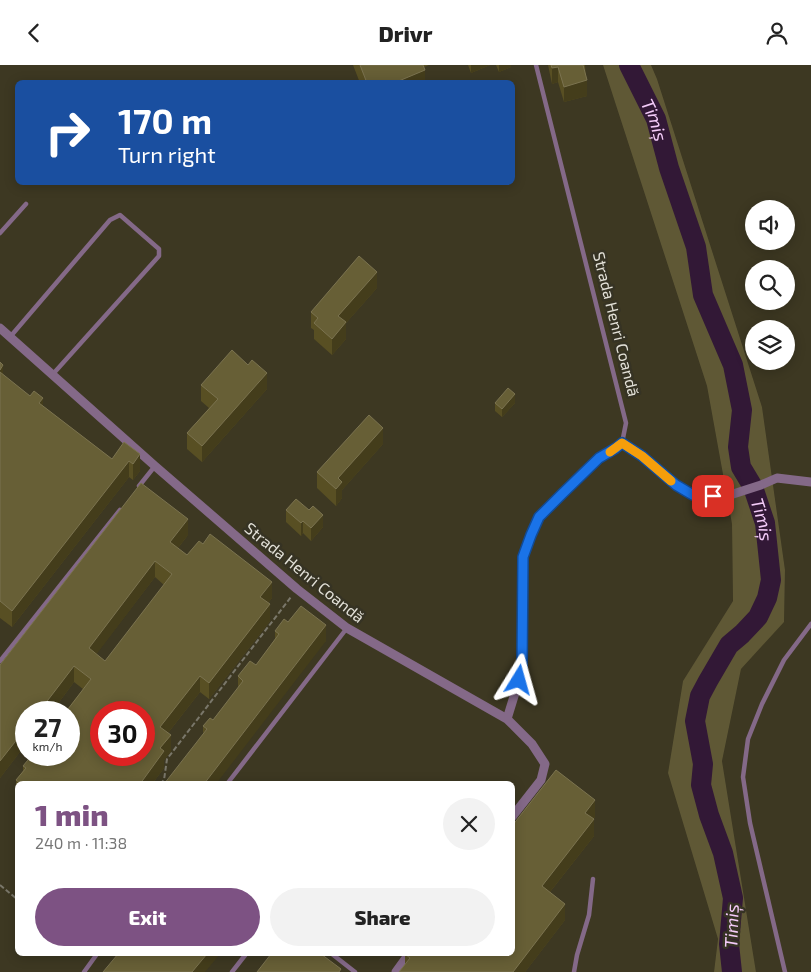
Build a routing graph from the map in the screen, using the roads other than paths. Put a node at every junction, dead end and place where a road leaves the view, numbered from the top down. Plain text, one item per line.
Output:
1 (536, 65) edge
2 (26, 203) dead end
3 (0, 233) edge
4 (0, 328) edge
5 (10, 337) junction
6 (53, 374) junction
7 (622, 443) junction
8 (155, 466) junction
9 (811, 482) edge
10 (137, 489) edge
11 (125, 503) edge
12 (811, 624) edge
13 (347, 629) junction
14 (0, 661) edge
15 (507, 719) junction
16 (229, 781) edge
17 (515, 813) edge
18 (593, 879) dead end
19 (96, 956) edge
20 (244, 956) edge
21 (335, 956) edge
22 (408, 956) edge
23 (84, 972) edge
24 (232, 972) edge
25 (355, 972) edge
26 (396, 972) edge
27 (574, 972) edge
28 (785, 972) edge

1 - 7 lane, Strada Henri Coandă
2 - 3 lane
4 - 5 street, Strada Henri Coandă
5 - 6 street, Strada Henri Coandă
5 - 6 lane
6 - 8 street, Strada Henri Coandă
7 - 9 street
7 - 15 street
8 - 10 lane
8 - 13 street, Strada Henri Coandă
11 - 14 lane
12 - 28 lane
13 - 15 street, Strada Henri Coandă
13 - 16 lane
15 - 17 street, Strada Henri Coandă
18 - 27 lane
19 - 23 lane
20 - 24 lane
21 - 25 lane
22 - 26 street

